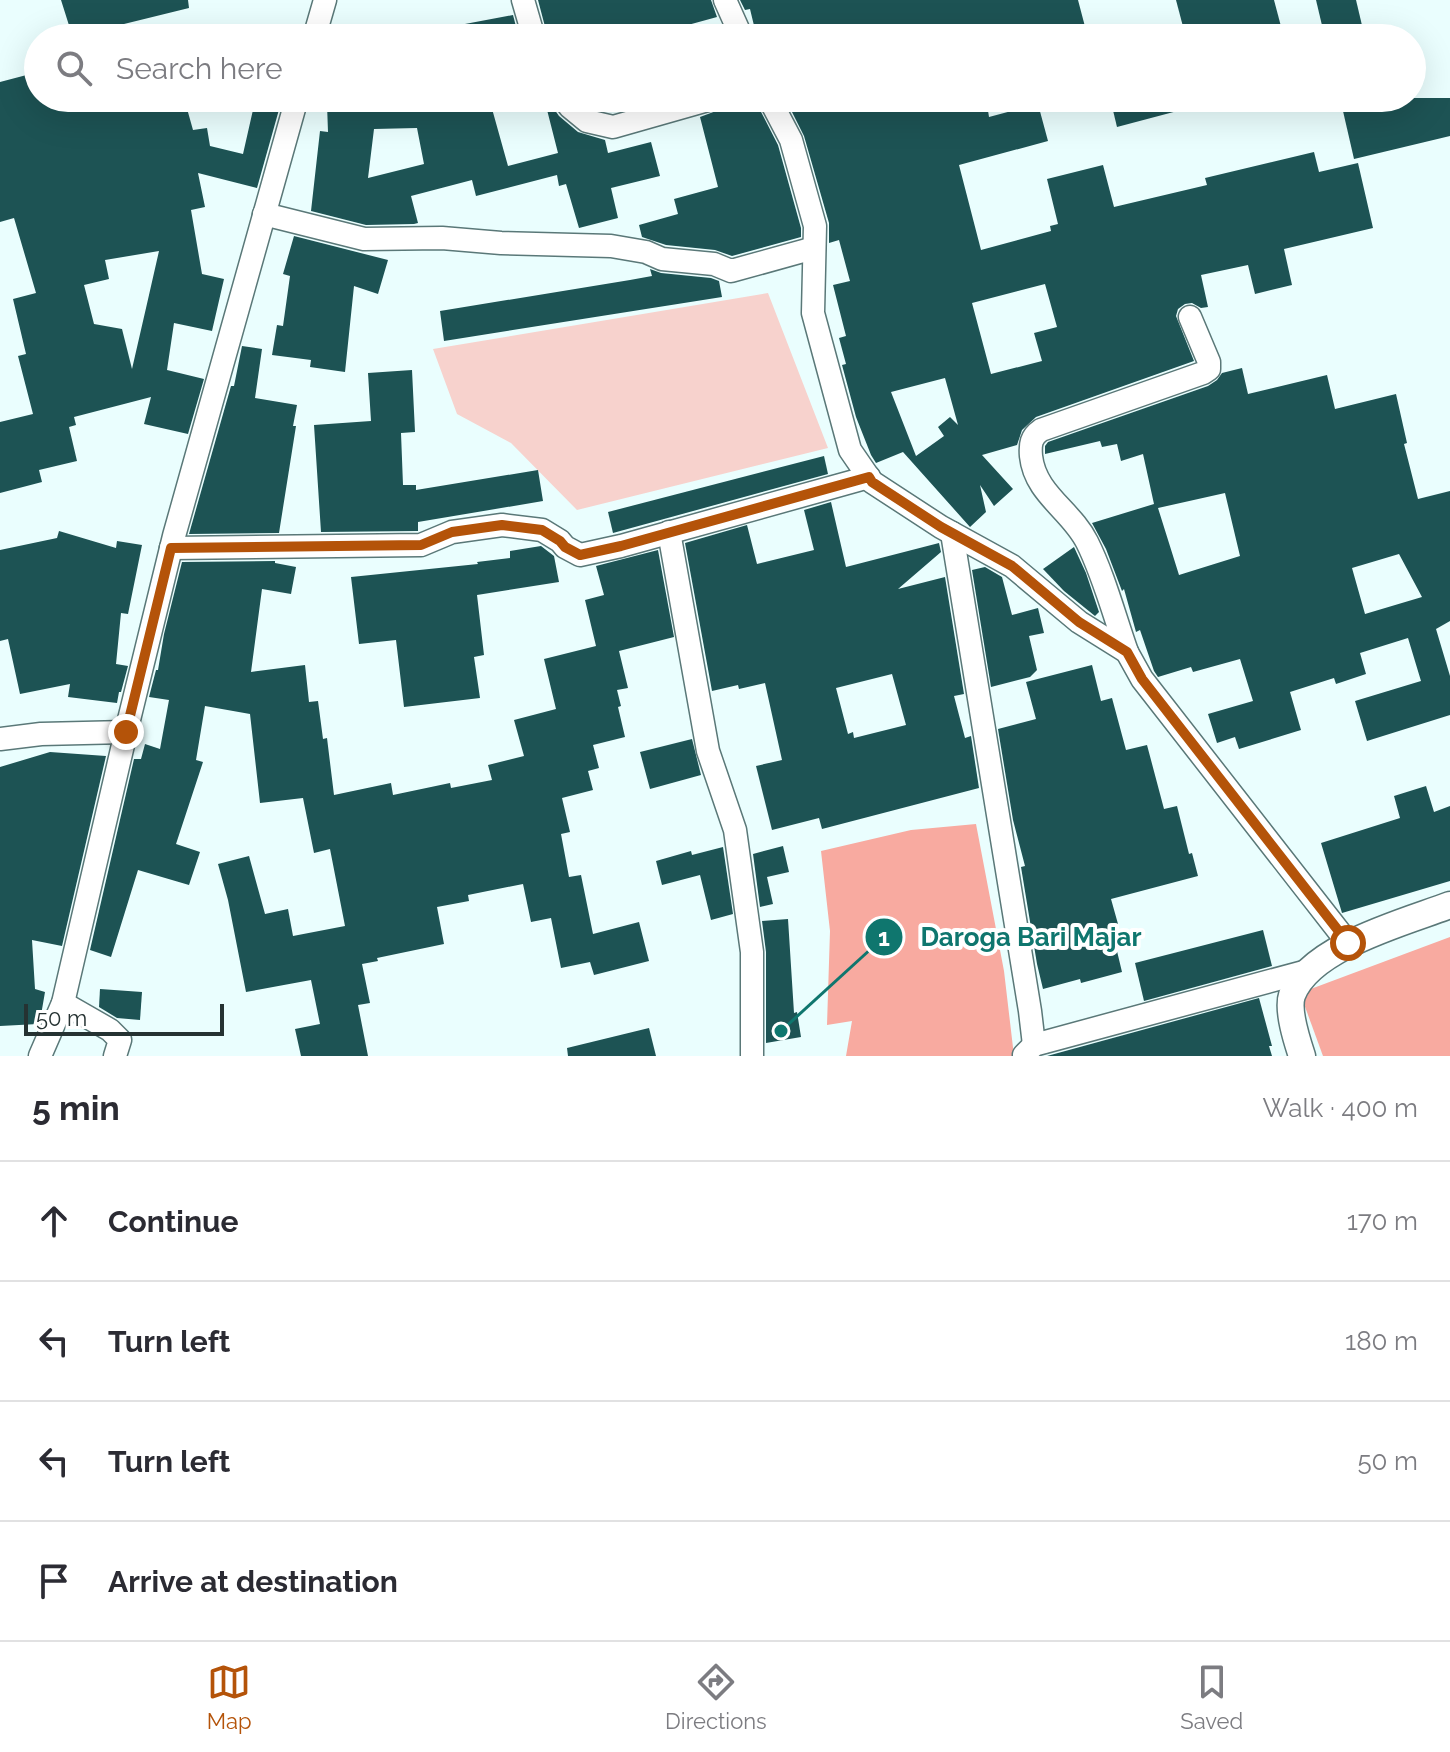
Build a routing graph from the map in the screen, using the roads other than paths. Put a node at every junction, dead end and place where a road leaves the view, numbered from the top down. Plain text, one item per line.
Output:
1 (325, 0) edge
2 (523, 0) edge
3 (725, 0) edge
4 (318, 24) edge
5 (530, 24) edge
6 (736, 24) edge
7 (293, 112) edge
8 (576, 112) edge
9 (666, 112) edge
10 (776, 112) edge
11 (264, 214) junction
12 (814, 248) junction
13 (1190, 317) dead end
14 (869, 477) junction
15 (669, 532) junction
16 (952, 533) junction
17 (171, 548) junction
18 (1127, 652) junction
19 (126, 732) junction
20 (0, 739) edge
21 (1450, 905) edge
22 (1348, 943) junction
23 (1307, 971) junction
24 (63, 1003) junction
25 (1028, 1051) edge
26 (40, 1056) edge
27 (115, 1056) edge
28 (752, 1056) edge
29 (1302, 1056) edge

1 - 4 street
2 - 5 street
3 - 6 street
7 - 11 street
8 - 9 street
10 - 12 street
11 - 12 street
11 - 17 street
12 - 14 street
13 - 18 street
14 - 15 street
14 - 16 street
15 - 17 street
15 - 28 street
16 - 18 street
16 - 25 street
17 - 19 street
18 - 22 street
19 - 20 street
19 - 24 street
21 - 22 street
22 - 23 street
23 - 25 street
23 - 29 street
24 - 26 street
24 - 27 street

